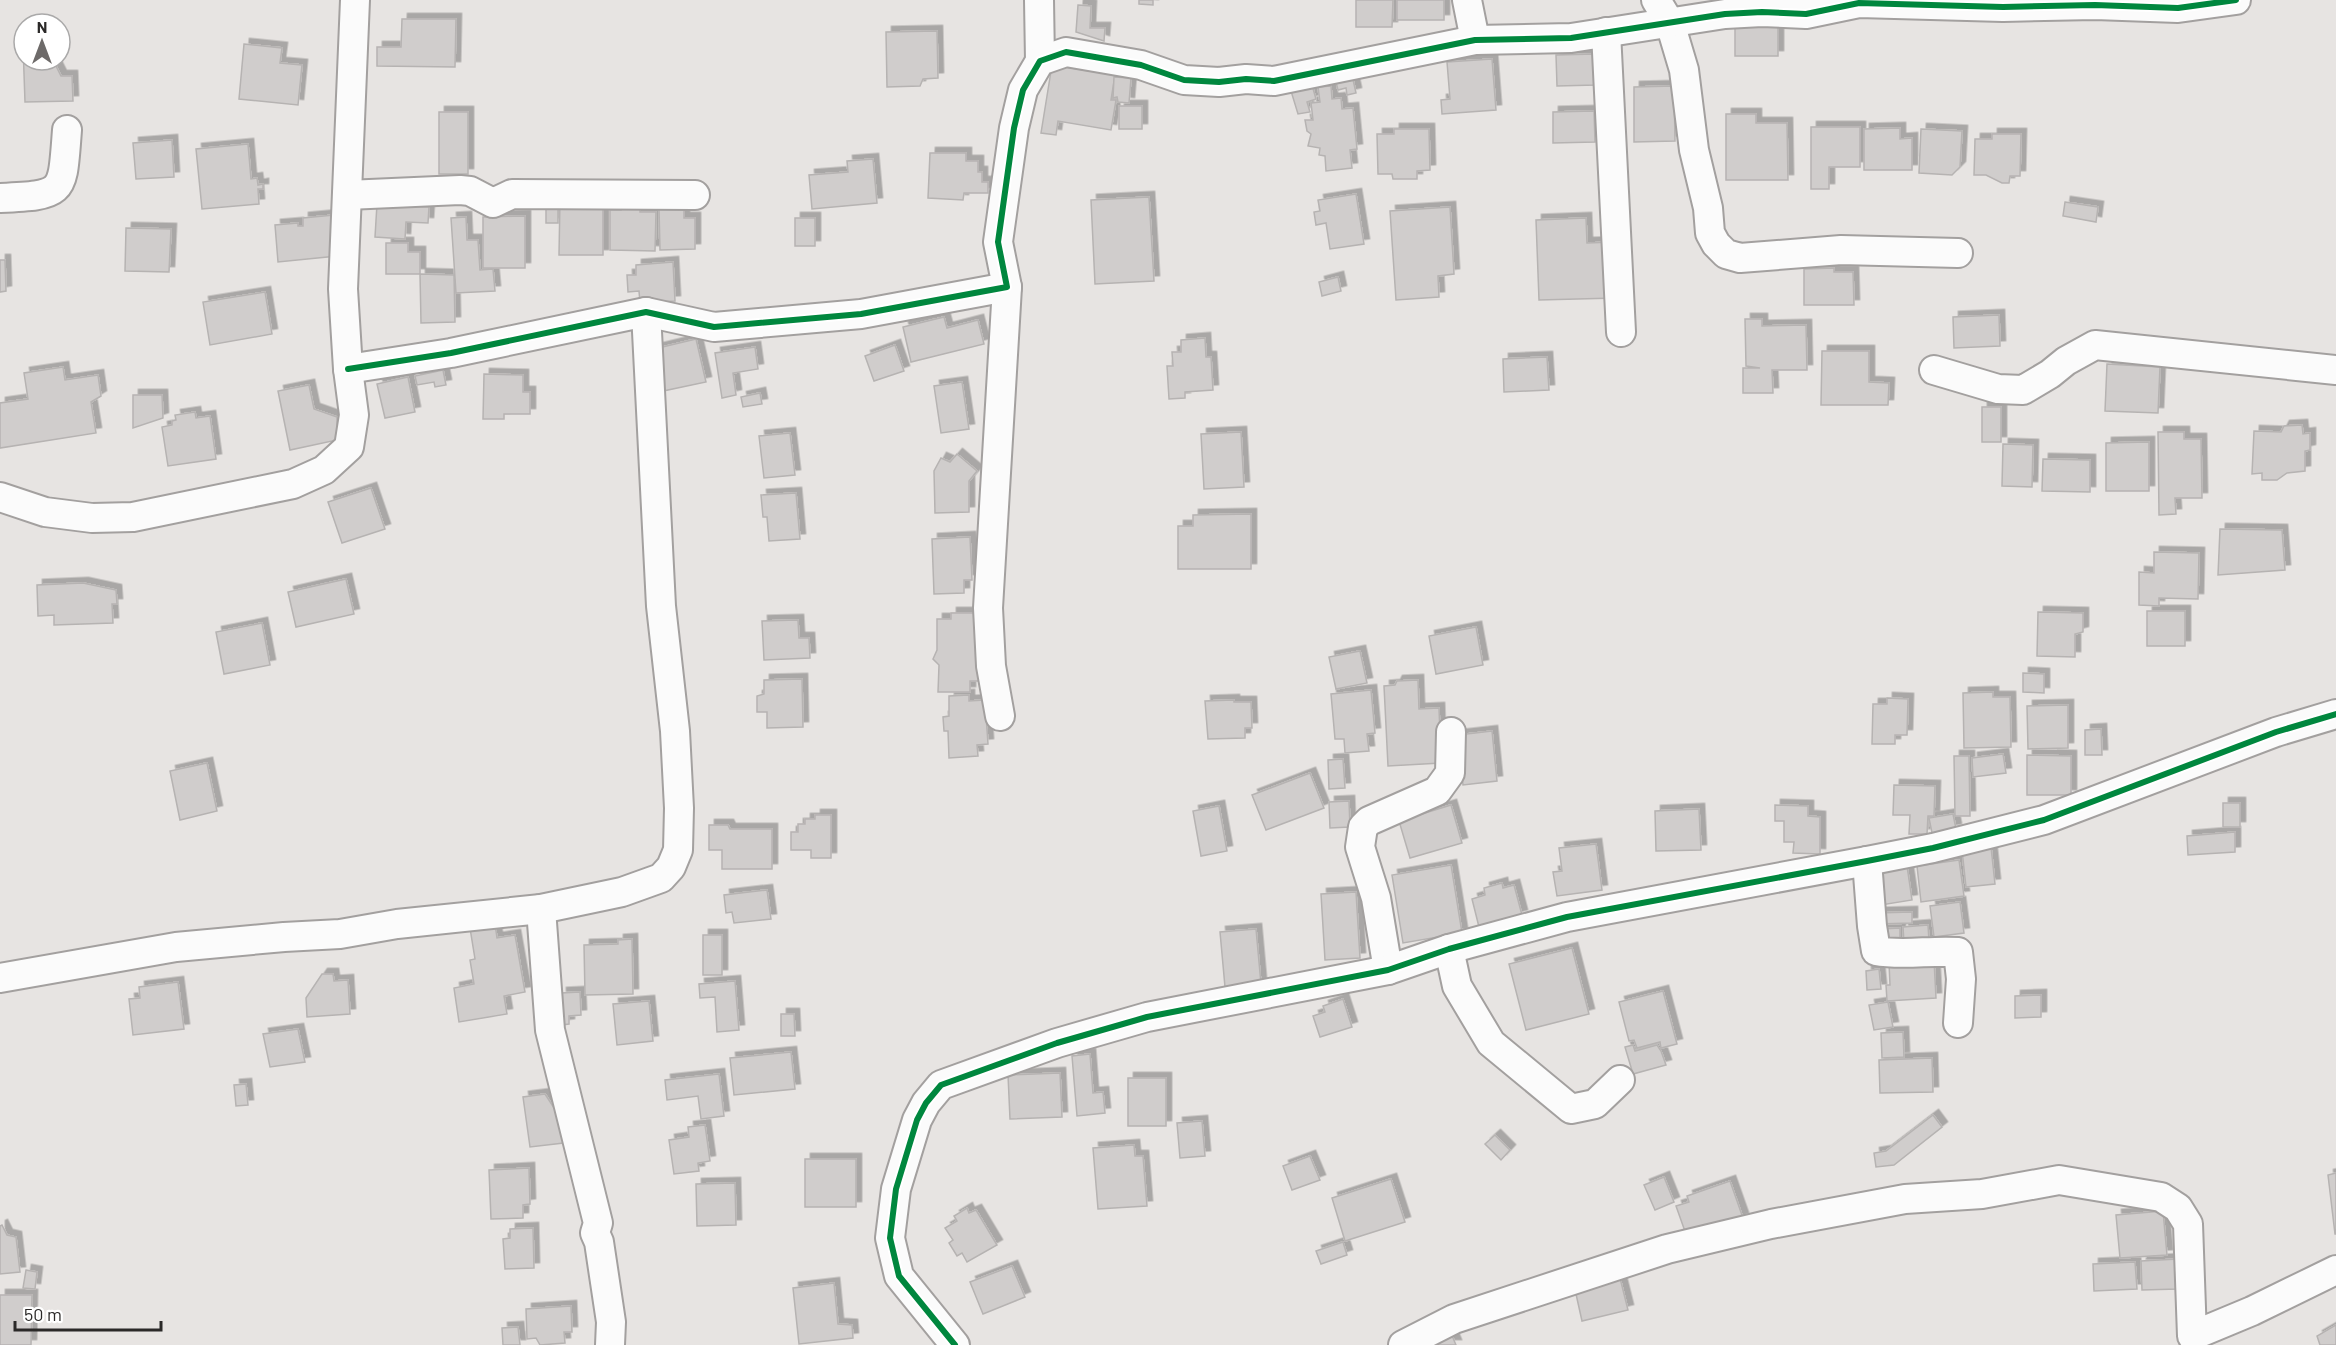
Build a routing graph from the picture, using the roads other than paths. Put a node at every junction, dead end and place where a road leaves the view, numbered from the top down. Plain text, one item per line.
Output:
1 (355, 0) edge
2 (1038, 0) edge
3 (1467, 0) edge
4 (2236, 0) edge
5 (2177, 4) edge
6 (1663, 11) edge
7 (1606, 32) junction
8 (1475, 40) junction
9 (1040, 61) junction
10 (67, 130) dead end
11 (347, 195) junction
12 (694, 195) dead end
13 (0, 198) edge
14 (1958, 253) dead end
15 (1007, 287) junction
16 (646, 312) junction
17 (1621, 332) dead end
18 (348, 369) junction
19 (1934, 370) dead end
20 (2336, 370) edge
21 (0, 497) edge
22 (2336, 714) edge
23 (1000, 716) dead end
24 (1451, 732) dead end
25 (1867, 861) junction
26 (541, 909) junction
27 (1449, 949) junction
28 (1389, 970) junction
29 (0, 978) edge
30 (1958, 1023) dead end
31 (1620, 1080) dead end
32 (2336, 1270) edge
33 (610, 1345) edge
34 (955, 1345) edge
35 (1403, 1345) edge

1 - 11 street
2 - 9 street
3 - 8 street
4 - 5 street
5 - 6 street
6 - 7 street
6 - 14 street
7 - 8 street
7 - 17 street
8 - 9 street
9 - 15 street
10 - 13 street
11 - 12 street
11 - 18 street
15 - 16 street
15 - 23 street
16 - 18 street
16 - 26 street
18 - 21 street
19 - 20 street
22 - 25 street
24 - 28 street
25 - 27 street
25 - 30 street
26 - 29 street
26 - 33 street
27 - 28 street
27 - 31 street
28 - 34 street
32 - 35 street

